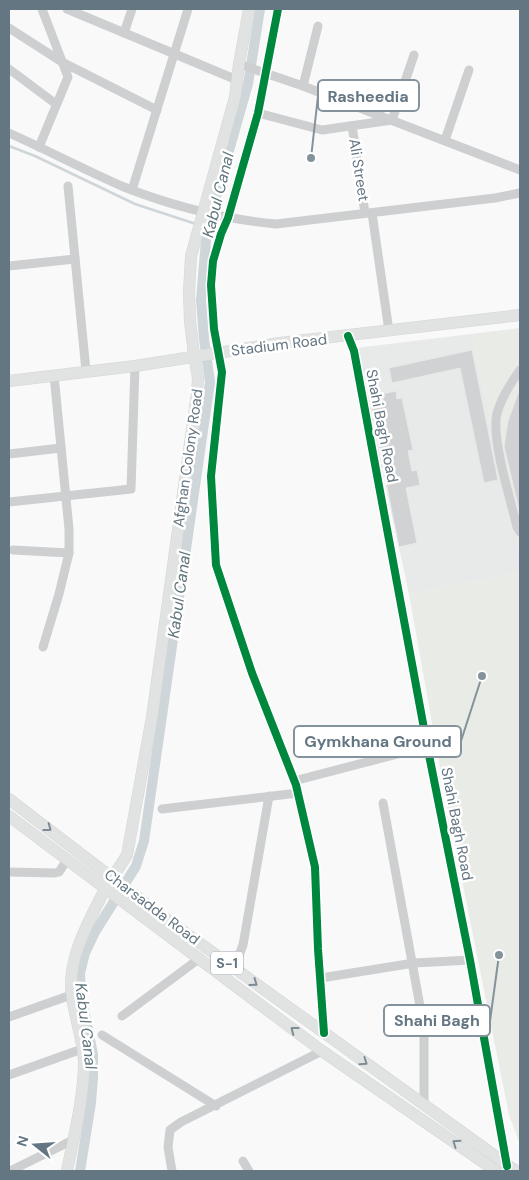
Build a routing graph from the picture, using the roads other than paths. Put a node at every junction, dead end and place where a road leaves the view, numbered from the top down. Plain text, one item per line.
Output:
1 (42, 9) edge
2 (67, 9) edge
3 (132, 9) edge
4 (188, 9) edge
5 (249, 9) edge
6 (278, 9) edge
7 (318, 26) dead end
8 (9, 28) edge
9 (124, 33) junction
10 (174, 55) junction
11 (414, 55) dead end
12 (62, 62) junction
13 (240, 64) junction
14 (9, 69) edge
15 (469, 70) dead end
16 (264, 72) junction
17 (237, 80) junction
18 (303, 86) junction
19 (56, 104) junction
20 (157, 110) junction
21 (258, 113) junction
22 (392, 120) junction
23 (352, 126) junction
24 (9, 134) edge
25 (446, 140) junction
26 (39, 146) junction
27 (520, 170) edge
28 (68, 186) dead end
29 (132, 190) junction
30 (520, 193) edge
31 (205, 213) junction
32 (369, 213) junction
33 (226, 218) junction
34 (75, 259) junction
35 (9, 266) edge
36 (520, 315) edge
37 (389, 331) junction
38 (348, 336) junction
39 (218, 353) junction
40 (196, 356) junction
41 (136, 366) junction
42 (520, 370) edge
43 (86, 371) junction
44 (54, 375) junction
45 (10, 377) edge
46 (61, 448) junction
47 (9, 454) edge
48 (66, 496) junction
49 (9, 502) edge
50 (520, 532) edge
51 (13, 550) dead end
52 (68, 553) junction
53 (42, 647) dead end
54 (428, 746) junction
55 (294, 781) junction
56 (298, 793) junction
57 (269, 796) junction
58 (9, 799) edge
59 (383, 804) dead end
60 (162, 809) dead end
61 (9, 816) edge
62 (67, 860) junction
63 (9, 872) edge
64 (116, 880) junction
65 (114, 895) junction
66 (200, 958) junction
67 (470, 960) junction
68 (414, 963) junction
69 (234, 968) junction
70 (321, 978) junction
71 (71, 995) junction
72 (122, 1016) dead end
73 (9, 1017) edge
74 (324, 1033) junction
75 (102, 1035) dead end
76 (82, 1048) junction
77 (322, 1051) junction
78 (9, 1075) edge
79 (424, 1105) junction
80 (216, 1106) junction
81 (73, 1140) junction
82 (243, 1161) dead end
83 (506, 1170) edge
84 (10, 1171) edge
85 (67, 1171) edge
86 (172, 1171) edge
87 (249, 1171) edge

1 - 12 street
2 - 9 street
3 - 9 street
4 - 10 street
5 - 13 main road, Afghan Colony Road
6 - 16 street
7 - 18 street
8 - 12 street
9 - 10 street
10 - 17 street
10 - 20 street
11 - 22 street
12 - 19 street
12 - 20 street
13 - 16 street
13 - 17 main road, Afghan Colony Road
14 - 19 street
15 - 25 street
16 - 18 street
16 - 21 street
17 - 31 main road, Afghan Colony Road
18 - 22 street
19 - 26 street
20 - 29 street
21 - 23 street
21 - 33 street
22 - 23 street
22 - 25 street
23 - 32 street, Ali Street
24 - 26 street
25 - 27 street
26 - 29 street
28 - 34 street
29 - 31 street
30 - 32 street
31 - 33 street
31 - 40 main road, Afghan Colony Road
32 - 33 street
32 - 37 street, Ali Street
33 - 39 street
34 - 35 street
34 - 43 street
36 - 37 main road, Stadium Road
37 - 38 main road, Stadium Road
38 - 39 main road, Stadium Road
38 - 54 street, Shahi Bagh Road
39 - 40 main road, Stadium Road
39 - 55 street
40 - 41 main road, Stadium Road
40 - 64 main road, Afghan Colony Road
41 - 43 main road, Stadium Road
41 - 48 street
42 - 50 street
43 - 44 main road, Stadium Road
44 - 45 main road, Stadium Road
44 - 46 street
46 - 47 street
46 - 48 street
48 - 49 street
48 - 52 street
51 - 52 street
52 - 53 street
54 - 55 street
54 - 67 street, Shahi Bagh Road
55 - 56 street
56 - 57 street
56 - 70 street
57 - 60 street
57 - 69 street
58 -> 64 main road, Charsadda Road
59 - 68 street
61 - 62 main road, Charsadda Road
62 - 63 street
62 - 65 main road, Charsadda Road
64 - 69 main road, Charsadda Road / S-1
65 - 66 main road, Charsadda Road / S-1
65 - 71 main road
66 - 72 street
77 -> 66 main road, Charsadda Road / S-1
67 - 68 street
67 - 83 street, Shahi Bagh Road
68 - 70 street
68 - 79 street
69 -> 74 main road, Charsadda Road / S-1
70 - 74 street
71 - 73 street
71 - 76 main road
74 -> 79 main road, Charsadda Road / S-1
75 - 80 street
76 - 78 street
76 - 81 main road
77 - 80 street
83 -> 77 main road, Charsadda Road / S-1
79 - 83 main road, Charsadda Road / S-1
80 - 86 street
81 - 84 street
81 - 85 main road
82 - 87 street

